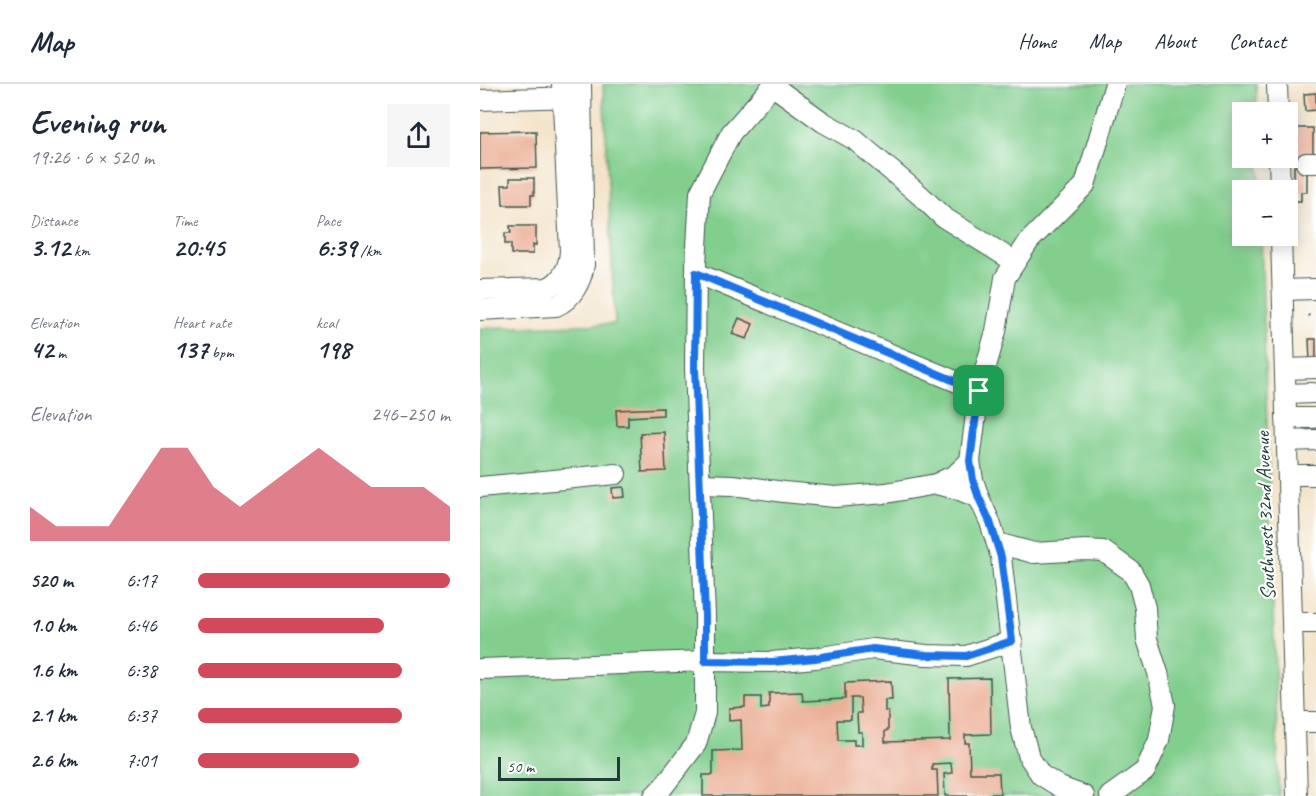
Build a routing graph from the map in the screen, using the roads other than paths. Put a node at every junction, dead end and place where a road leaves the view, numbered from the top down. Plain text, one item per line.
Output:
1 (1115, 84) edge
2 (1277, 84) edge
3 (773, 85) edge
4 (572, 91) edge
5 (480, 100) edge
6 (1278, 102) edge
7 (1281, 246) edge
8 (1015, 262) junction
9 (696, 273) junction
10 (566, 286) junction
11 (1316, 289) edge
12 (480, 290) edge
13 (1283, 290) junction
14 (480, 310) edge
15 (1316, 368) edge
16 (1285, 369) junction
17 (979, 391) junction
18 (1313, 393) dead end
19 (1286, 394) junction
20 (1286, 418) junction
21 (1314, 418) dead end
22 (1316, 440) edge
23 (1287, 441) junction
24 (970, 461) junction
25 (616, 474) dead end
26 (1288, 475) junction
27 (1316, 475) edge
28 (700, 484) junction
29 (936, 484) junction
30 (480, 487) edge
31 (979, 498) junction
32 (997, 543) junction
33 (1293, 622) junction
34 (1316, 623) edge
35 (1012, 641) junction
36 (705, 661) junction
37 (480, 669) edge
38 (1316, 722) edge
39 (1295, 723) junction
40 (654, 796) edge
41 (1084, 796) edge
42 (1110, 796) edge
43 (1296, 796) edge

1 - 8 street
2 - 6 street
3 - 8 street
3 - 9 street
4 - 5 street
4 - 10 street
7 - 13 street, Southwest 32nd Avenue
8 - 17 street
9 - 17 street
9 - 28 street
10 - 12 street
10 - 14 street
11 - 13 street
13 - 16 street, Southwest 32nd Avenue
15 - 16 street
16 - 19 street, Southwest 32nd Avenue
17 - 24 street
18 - 19 street
19 - 20 street, Southwest 32nd Avenue
20 - 21 street
20 - 23 street, Southwest 32nd Avenue
22 - 23 street
23 - 26 street, Southwest 32nd Avenue
24 - 29 street
24 - 31 street
25 - 30 street
26 - 27 street
26 - 33 street, Southwest 32nd Avenue
28 - 29 street
28 - 36 street
29 - 31 street
31 - 32 street
32 - 35 street
32 - 42 street
33 - 34 street
33 - 39 street, Southwest 32nd Avenue
35 - 36 street
35 - 41 street
36 - 37 street
36 - 40 street
38 - 39 street
39 - 43 street, Southwest 32nd Avenue

